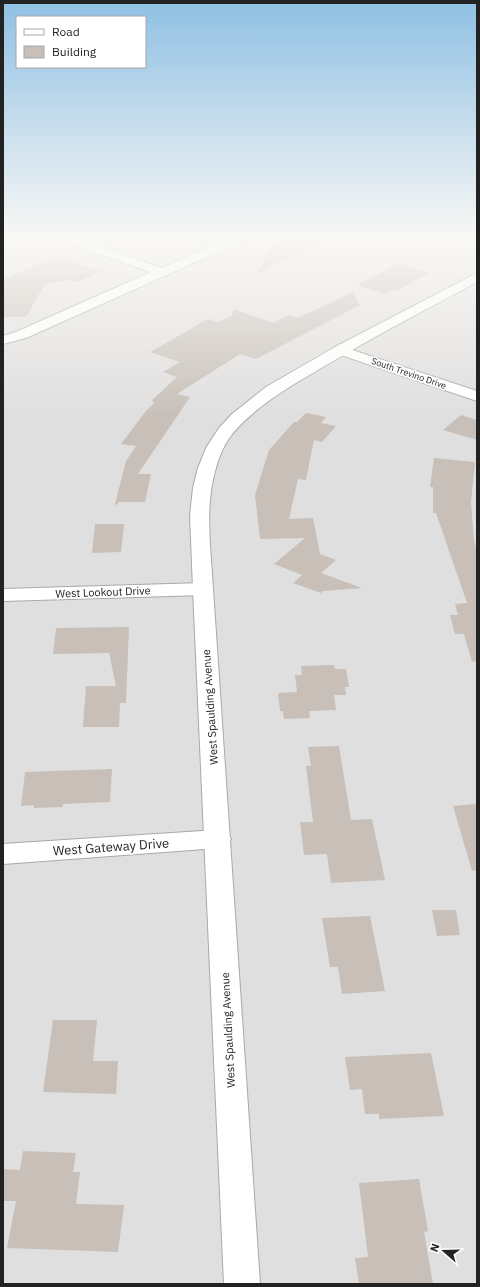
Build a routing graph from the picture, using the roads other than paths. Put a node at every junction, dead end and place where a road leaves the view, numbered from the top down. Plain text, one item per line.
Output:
1 (106, 297) edge
2 (441, 297) edge
3 (3, 340) edge
4 (340, 350) junction
5 (477, 396) edge
6 (203, 589) junction
7 (3, 595) edge
8 (218, 839) junction
9 (3, 854) edge
10 (242, 1284) edge

1 - 3 street
2 - 4 street, West Spaulding Avenue
4 - 5 street, South Trevino Drive
4 - 6 street, West Spaulding Avenue
6 - 7 street, West Lookout Drive
6 - 8 street, West Spaulding Avenue
8 - 9 street, West Gateway Drive
8 - 10 street, West Spaulding Avenue

